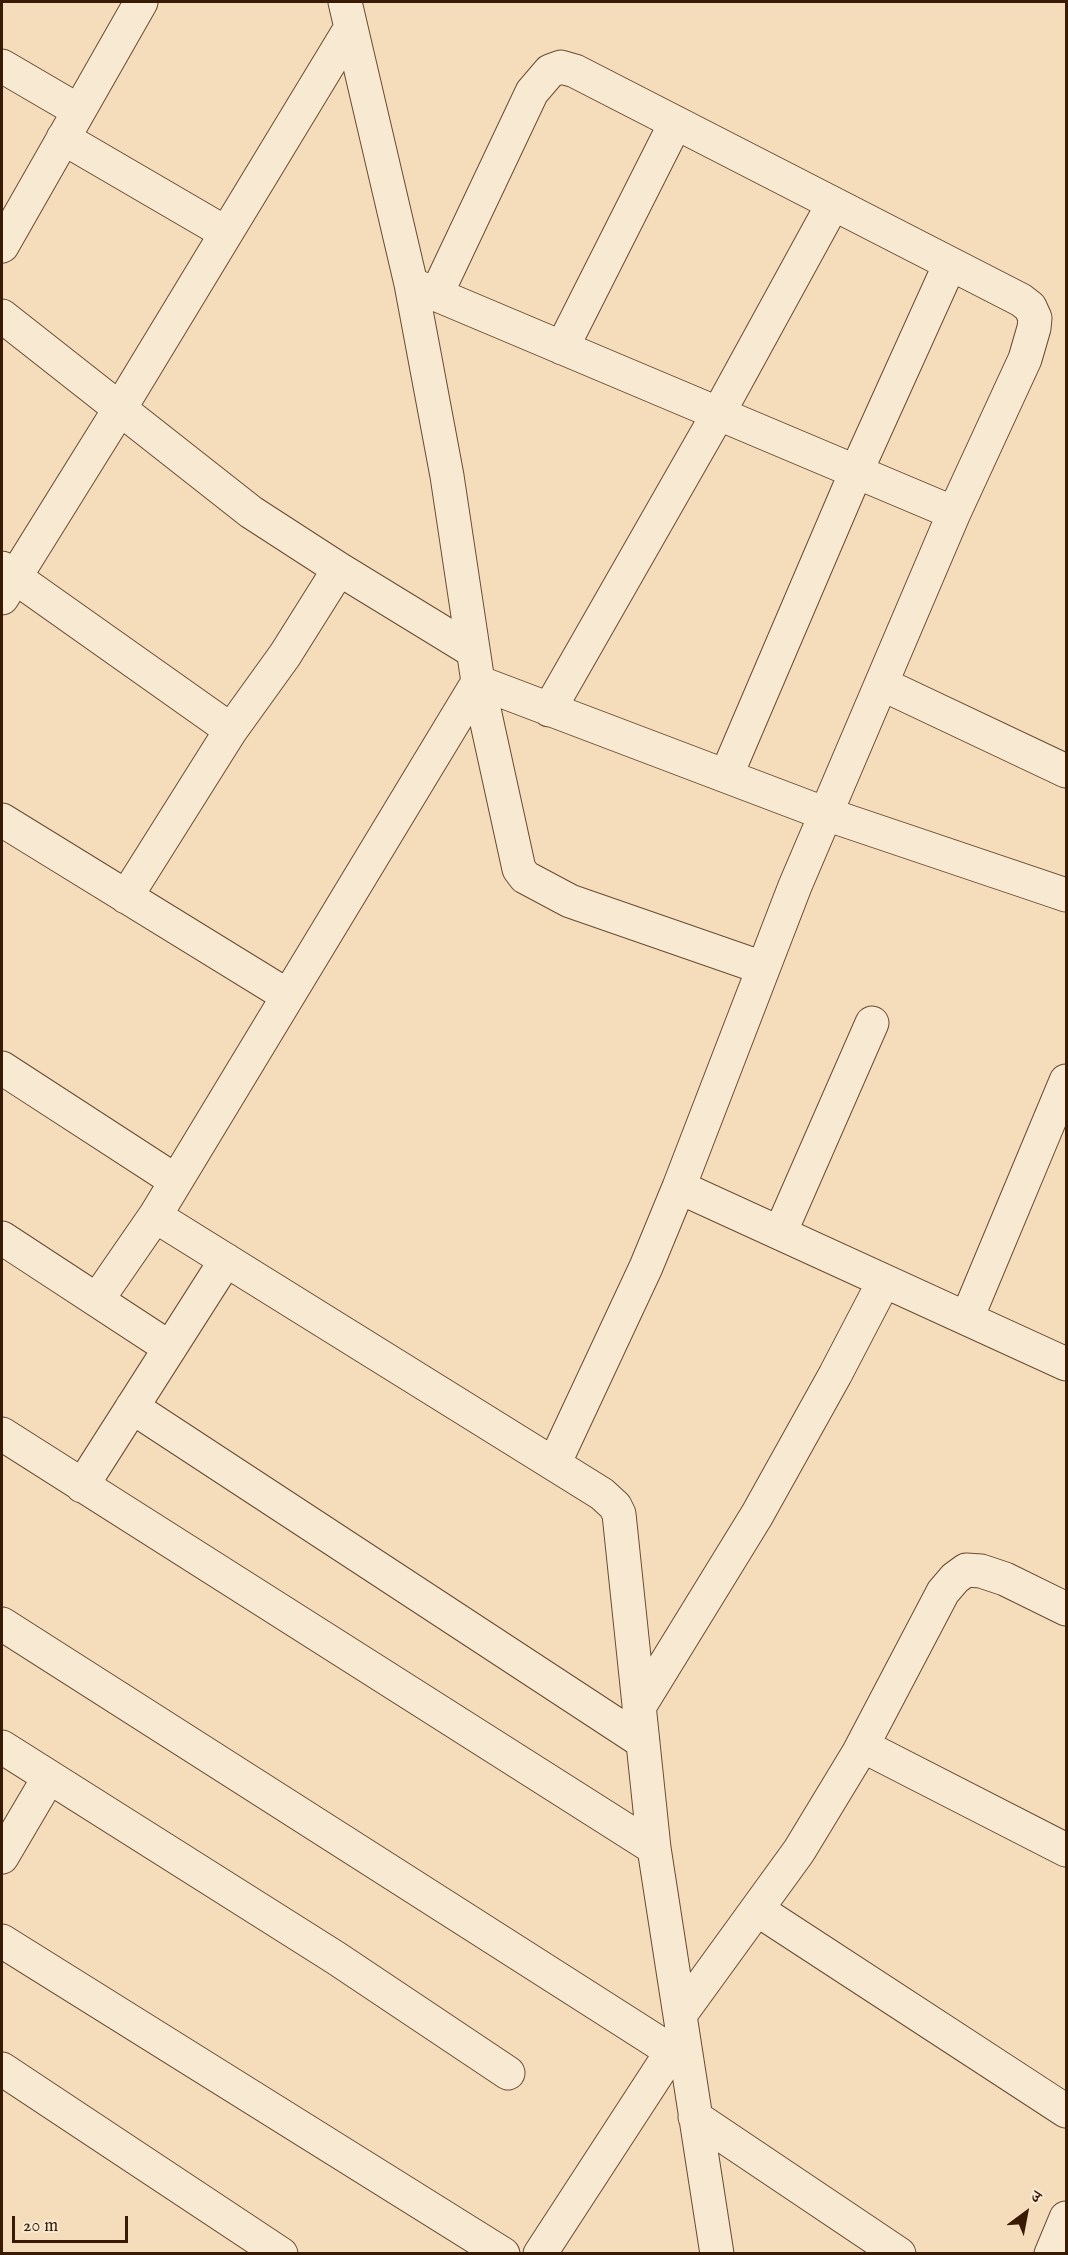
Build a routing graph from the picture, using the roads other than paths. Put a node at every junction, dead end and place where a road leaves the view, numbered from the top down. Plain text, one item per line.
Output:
1 (141, 2) edge
2 (348, 15) edge
3 (2, 66) edge
4 (71, 124) junction
5 (675, 124) junction
6 (833, 204) junction
7 (226, 233) junction
8 (2, 246) edge
9 (950, 264) junction
10 (423, 289) junction
11 (2, 316) edge
12 (562, 348) junction
13 (119, 410) junction
14 (718, 414) junction
15 (856, 472) junction
16 (954, 513) junction
17 (339, 569) junction
18 (6, 581) edge
19 (475, 667) junction
20 (882, 684) junction
21 (549, 710) junction
22 (231, 730) junction
23 (1066, 771) edge
24 (726, 776) junction
25 (826, 814) junction
26 (2, 820) edge
27 (1066, 895) edge
28 (126, 897) junction
29 (763, 968) junction
30 (288, 996) junction
31 (872, 1023) dead end
32 (2, 1068) edge
33 (1066, 1081) edge
34 (176, 1181) junction
35 (679, 1187) junction
36 (155, 1216) junction
37 (780, 1233) junction
38 (2, 1238) edge
39 (226, 1260) junction
40 (884, 1281) junction
41 (97, 1300) junction
42 (967, 1318) junction
43 (170, 1348) junction
44 (1066, 1364) edge
45 (132, 1407) junction
46 (2, 1434) edge
47 (554, 1464) junction
48 (82, 1486) junction
49 (1066, 1609) edge
50 (2, 1624) edge
51 (639, 1707) junction
52 (643, 1742) junction
53 (863, 1746) junction
54 (2, 1747) edge
55 (49, 1777) junction
56 (654, 1848) junction
57 (1066, 1850) edge
58 (2, 1857) edge
59 (758, 1910) junction
60 (2, 1941) edge
61 (680, 2015) junction
62 (679, 2056) junction
63 (2, 2069) edge
64 (508, 2073) dead end
65 (1066, 2111) edge
66 (695, 2117) junction
67 (1066, 2218) edge
68 (281, 2253) edge
69 (503, 2253) edge
70 (540, 2253) edge
71 (717, 2253) edge
72 (899, 2253) edge
73 (1051, 2253) edge

1 - 4 street
2 - 7 street
2 - 10 street
3 - 4 street
4 - 7 street
4 - 8 street
5 - 6 street
5 - 10 street
5 - 12 street
6 - 9 street
6 - 14 street
7 - 13 street
9 - 15 street
9 - 16 street
10 - 12 street
10 - 19 street
11 - 13 street
12 - 14 street
13 - 17 street
13 - 18 street
14 - 15 street
14 - 21 street
15 - 16 street
15 - 24 street
16 - 20 street
17 - 19 street
17 - 22 street
18 - 22 street
19 - 21 street
19 - 29 street
19 - 30 street
20 - 23 street
20 - 25 street
21 - 24 street
22 - 28 street
24 - 25 street
25 - 27 street
25 - 29 street
26 - 28 street
28 - 30 street
29 - 35 street
30 - 34 street
31 - 37 street
32 - 34 street
33 - 42 street
34 - 36 street
35 - 37 street
35 - 47 street
36 - 39 street
36 - 41 street
37 - 40 street
38 - 41 street
39 - 43 street
39 - 47 street
40 - 42 street
40 - 51 street
41 - 43 street
42 - 44 street
43 - 45 street
45 - 48 street
45 - 52 street
46 - 48 street
47 - 51 street
48 - 56 street
49 - 53 street
50 - 62 street
51 - 52 street
52 - 56 street
53 - 57 street
53 - 59 street
54 - 55 street
55 - 58 street
55 - 64 street
56 - 61 street
59 - 61 street
59 - 65 street
60 - 69 street
61 - 62 street
62 - 66 street
62 - 70 street
63 - 68 street
66 - 71 street
66 - 72 street
67 - 73 street

